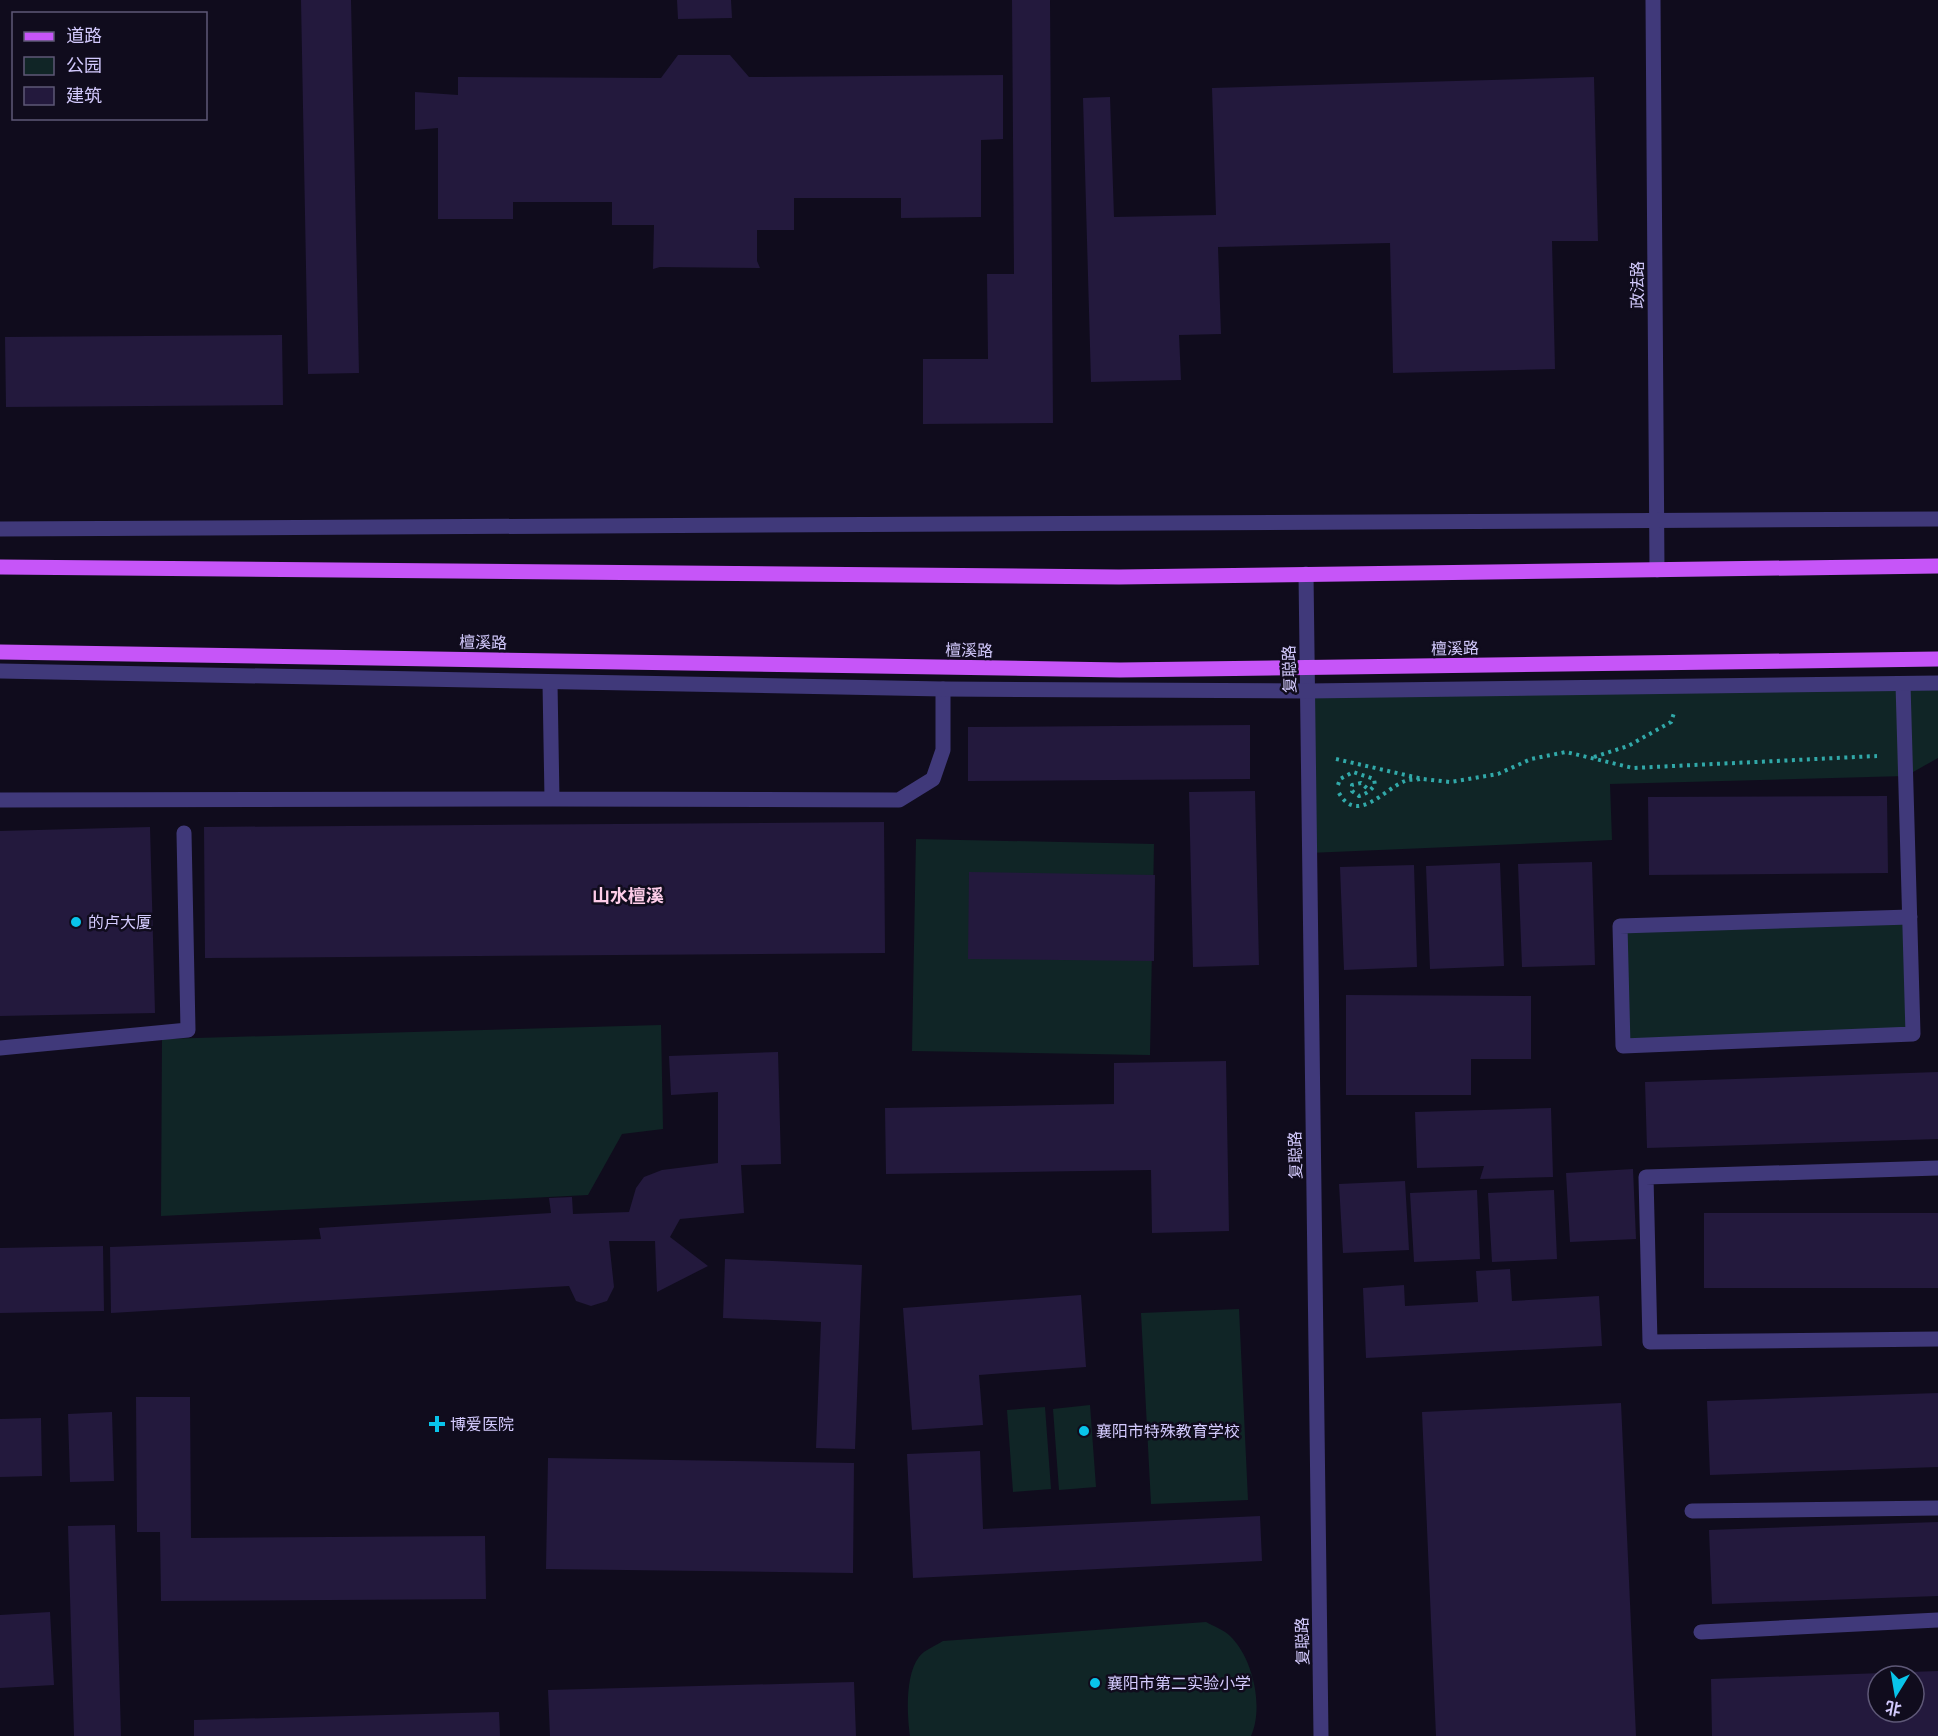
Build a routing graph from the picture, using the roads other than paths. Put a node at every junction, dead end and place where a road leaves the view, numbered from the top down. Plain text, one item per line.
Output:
1 (1653, 0) edge
2 (1938, 519) edge
3 (1656, 520) junction
4 (0, 529) edge
5 (1938, 566) edge
6 (0, 567) edge
7 (1657, 570) junction
8 (1306, 574) junction
9 (0, 652) edge
10 (1938, 659) edge
11 (1306, 668) junction
12 (0, 671) edge
13 (550, 683) junction
14 (1938, 683) edge
15 (1903, 684) junction
16 (943, 689) junction
17 (1307, 691) junction
18 (552, 799) junction
19 (0, 800) edge
20 (184, 833) dead end
21 (1910, 916) junction
22 (0, 1048) edge
23 (1938, 1168) edge
24 (1938, 1339) edge
25 (1938, 1508) edge
26 (1692, 1511) dead end
27 (1938, 1620) edge
28 (1701, 1632) dead end
29 (1321, 1736) edge

1 - 3 street, 政法路
2 - 3 street
3 - 4 street
3 - 7 street, 政法路
5 - 7 main road
6 - 8 main road
7 - 8 main road
8 - 11 street, 复聪路
9 - 11 main road, 檀溪路
10 - 11 main road, 檀溪路
11 - 17 street, 复聪路
12 - 13 street
13 - 16 street
13 - 18 street
14 - 15 street
15 - 17 street
15 - 21 street
16 - 17 street
16 - 18 street
17 - 29 street, 复聪路
18 - 19 street
20 - 22 street
21 - 21 street
23 - 24 street
25 - 26 street
27 - 28 street

